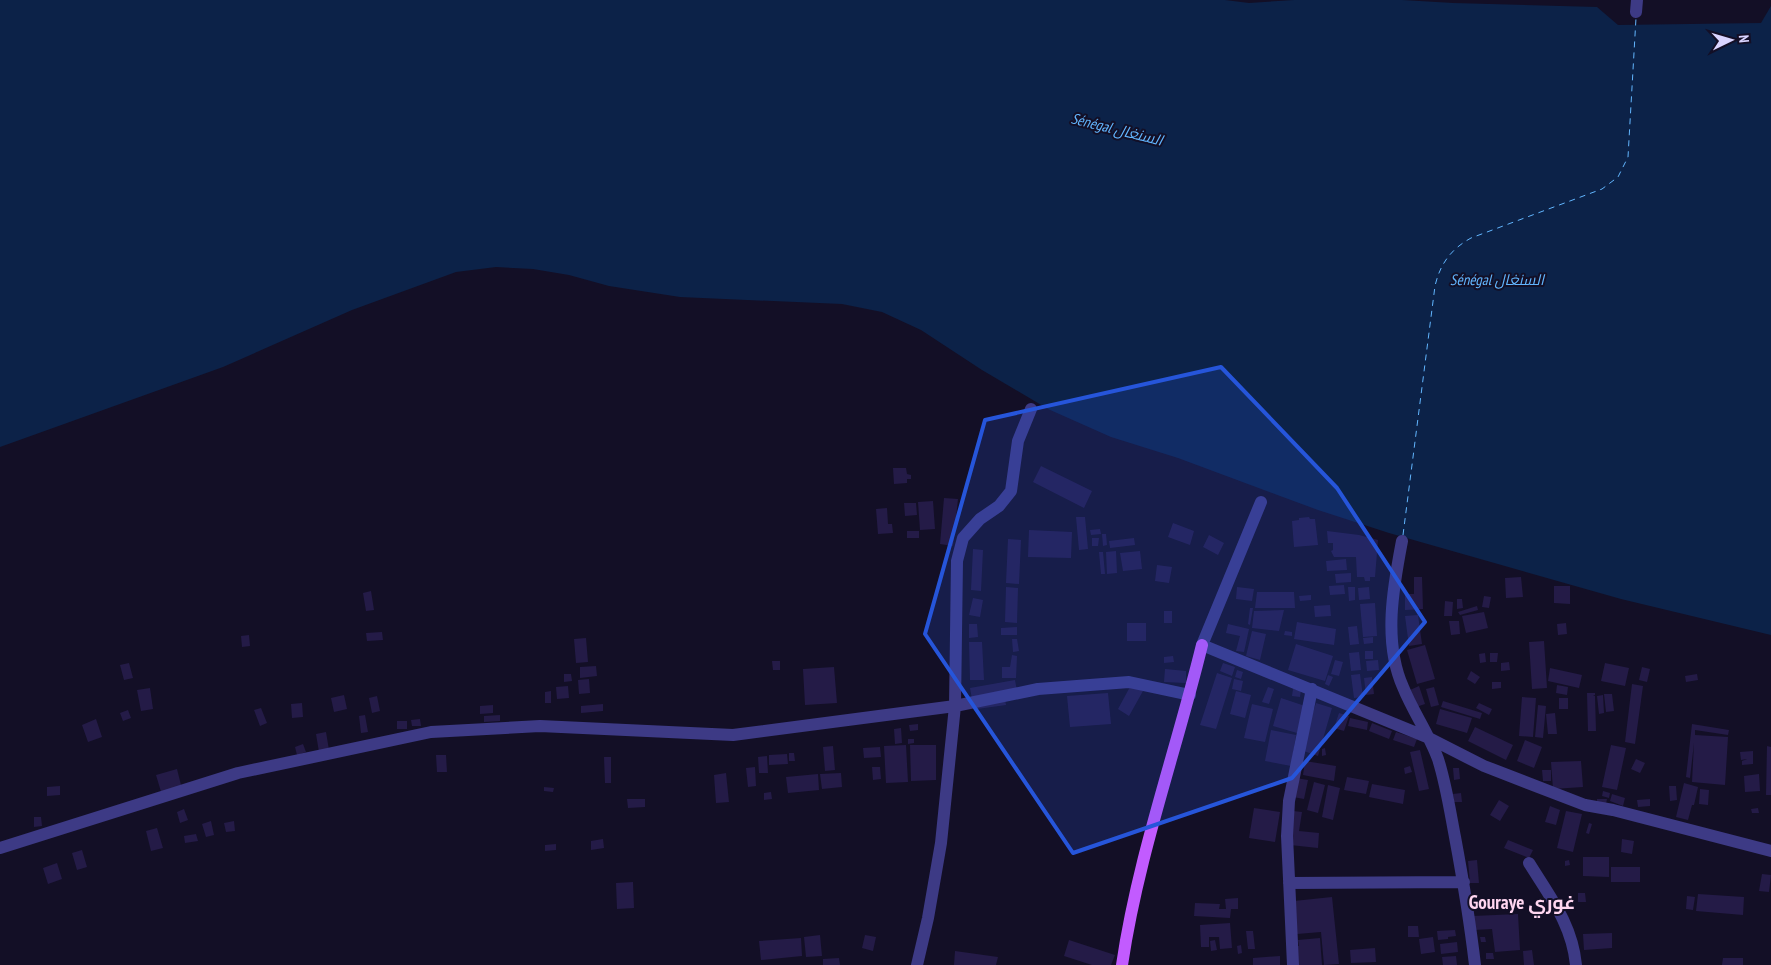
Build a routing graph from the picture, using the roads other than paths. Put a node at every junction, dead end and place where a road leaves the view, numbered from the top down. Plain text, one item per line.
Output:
1 (1031, 408) dead end
2 (1261, 502) dead end
3 (1402, 541) dead end
4 (1202, 645) junction
5 (1312, 689) junction
6 (1190, 695) junction
7 (955, 706) junction
8 (1429, 738) junction
9 (0, 848) edge
10 (1771, 851) edge
11 (1529, 863) dead end
12 (1464, 882) junction
13 (1289, 883) junction
14 (918, 965) edge
15 (1122, 965) edge
16 (1293, 965) edge
17 (1475, 965) edge
18 (1576, 965) edge

1 - 7 street
2 - 4 street
3 - 8 street
4 - 5 street
4 - 6 main road
5 - 8 street
5 - 13 street
6 - 7 street
6 - 15 main road
7 - 9 street
7 - 14 street
8 - 10 street
8 - 12 street
11 - 18 street
12 - 13 street
12 - 17 street
13 - 16 street

